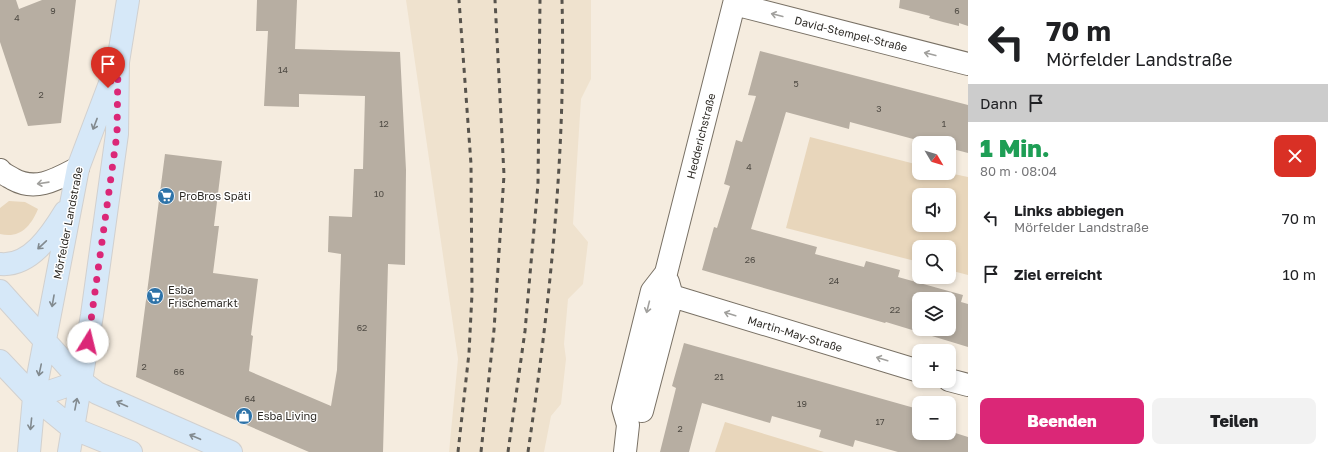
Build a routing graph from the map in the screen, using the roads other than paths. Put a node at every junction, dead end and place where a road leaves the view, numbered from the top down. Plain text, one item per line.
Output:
1 (128, 0) edge
2 (735, 2) edge
3 (118, 62) junction
4 (968, 64) edge
5 (78, 168) junction
6 (0, 170) edge
7 (72, 201) junction
8 (0, 264) edge
9 (666, 273) junction
10 (0, 292) edge
11 (672, 296) junction
12 (45, 342) junction
13 (0, 361) edge
14 (912, 369) edge
15 (81, 381) junction
16 (956, 382) edge
17 (968, 385) edge
18 (34, 397) junction
19 (642, 411) dead end
20 (72, 428) junction
21 (29, 452) edge
22 (68, 452) edge
23 (131, 452) edge
24 (231, 452) edge
25 (625, 452) edge

1 - 3 main road, Mörfelder Landstraße
4 -> 2 street, David-Stempel-Straße
2 - 9 street, Hedderichstraße
3 -> 5 main road, Mörfelder Landstraße
3 - 15 main road, Mörfelder Landstraße
5 -> 6 street
5 - 7 main road, Mörfelder Landstraße
7 -> 8 main road
7 -> 12 main road, Mörfelder Landstraße
9 - 11 street, Hedderichstraße
9 -> 25 street, Hedderichstraße
10 - 12 main road
14 -> 11 street, Martin-May-Straße
11 - 19 street, Hedderichstraße
12 - 15 main road
12 -> 18 main road, Mörfelder Landstraße
13 - 18 main road
15 - 18 main road
20 -> 15 main road, Mörfelder Landstraße
24 -> 15 main road
16 - 17 street
18 - 20 main road
18 -> 21 main road, Mörfelder Landstraße
20 - 22 main road, Mörfelder Landstraße
20 - 23 main road

